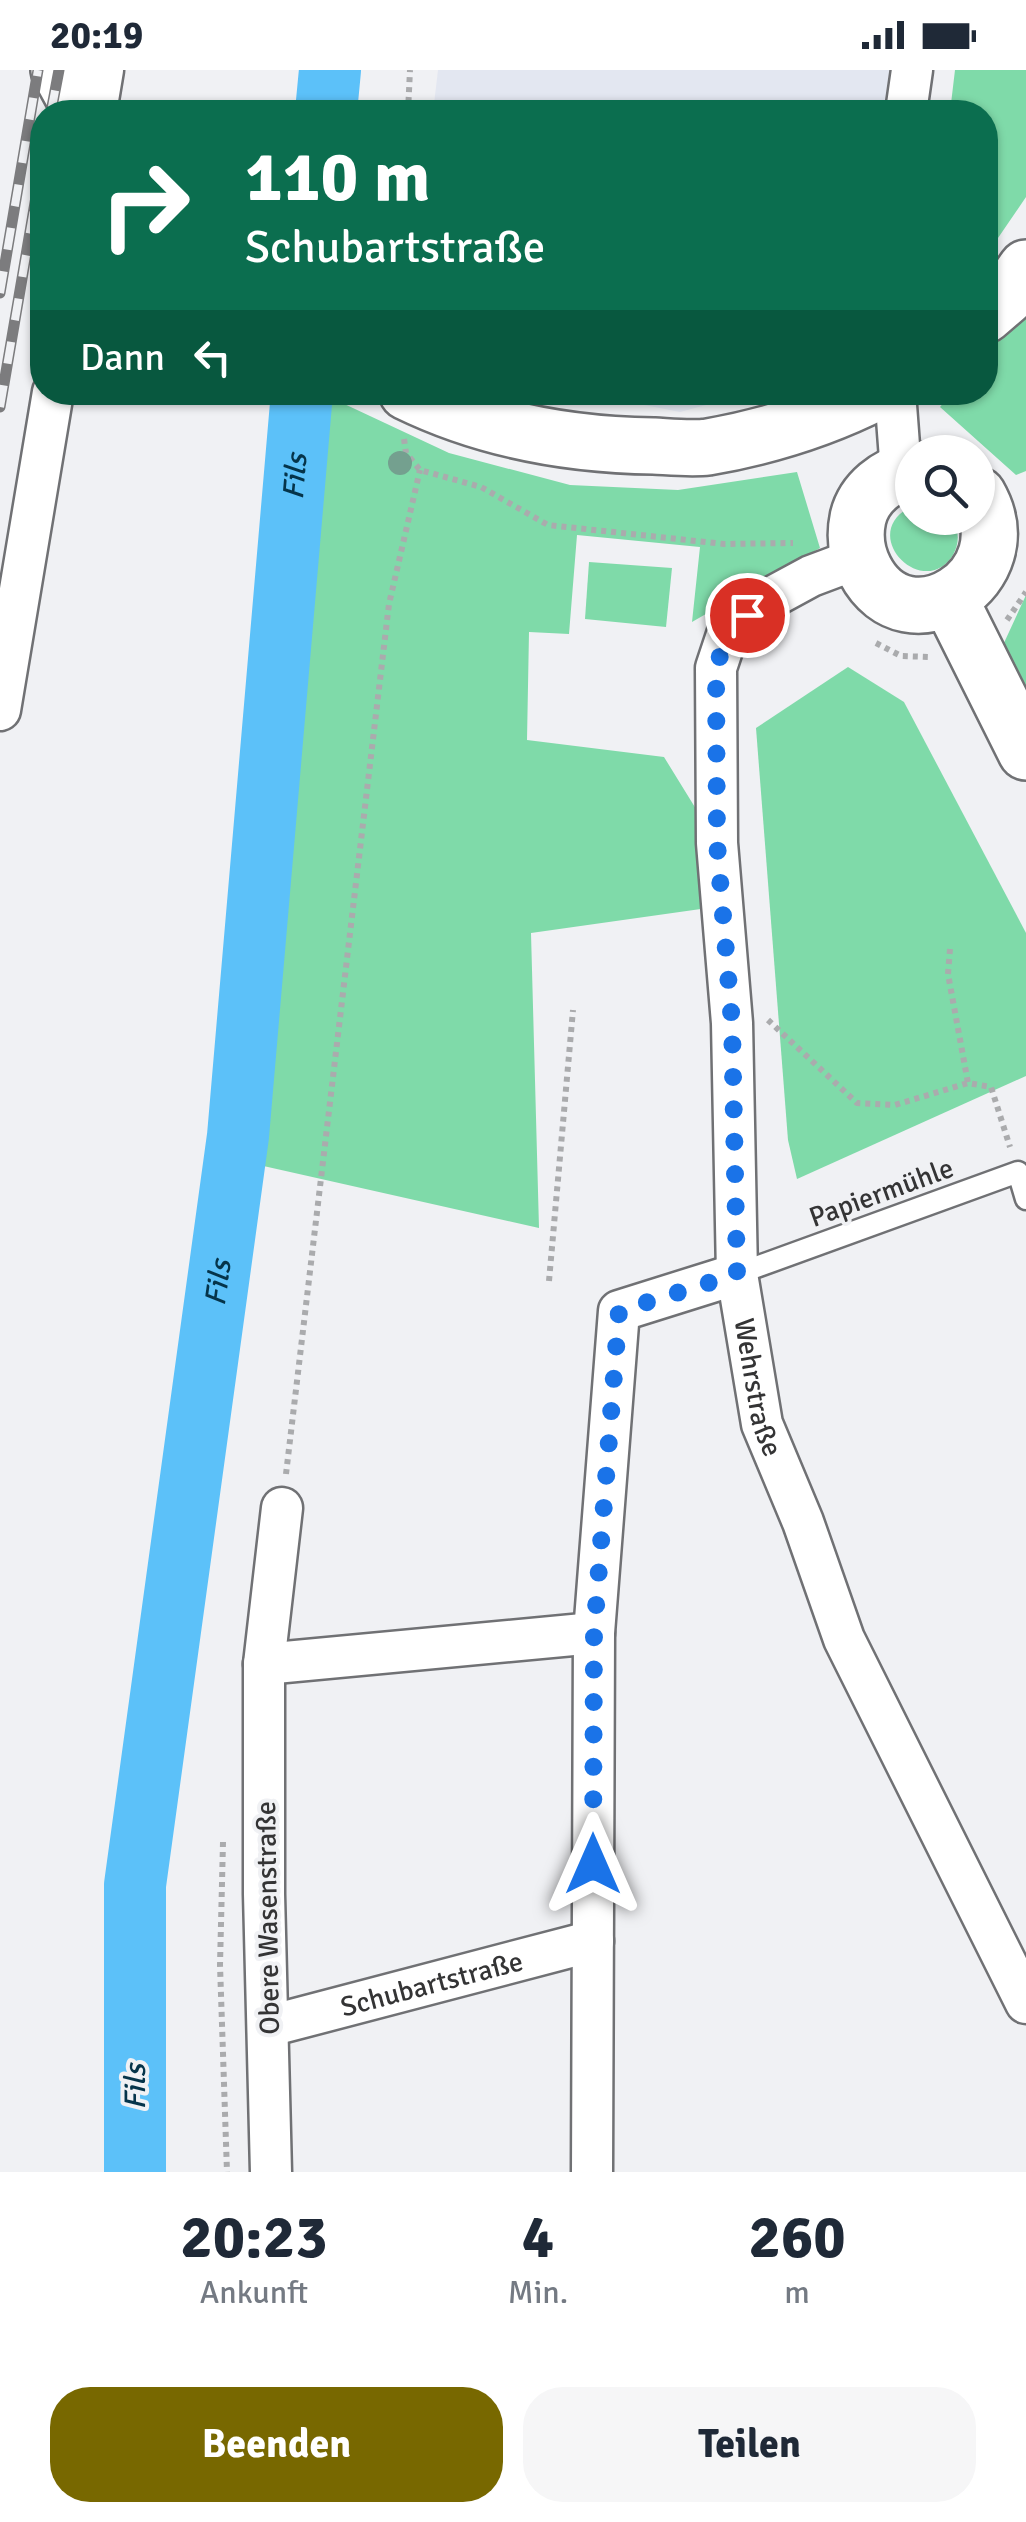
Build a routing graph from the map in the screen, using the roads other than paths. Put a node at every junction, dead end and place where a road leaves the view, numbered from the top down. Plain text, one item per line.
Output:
1 (60, 70) edge
2 (103, 70) edge
3 (912, 70) edge
4 (76, 100) edge
5 (98, 100) edge
6 (908, 100) edge
7 (50, 405) edge
8 (444, 405) edge
9 (846, 405) edge
10 (897, 405) edge
11 (902, 435) edge
12 (895, 475) edge
13 (997, 503) edge
14 (835, 567) junction
15 (960, 622) junction
16 (0, 710) edge
17 (1026, 752) edge
18 (1026, 1199) edge
19 (737, 1274) junction
20 (282, 1508) road end
21 (594, 1633) junction
22 (264, 1664) junction
23 (593, 1941) junction
24 (1026, 2003) edge
25 (269, 2026) junction
26 (272, 2172) edge
27 (592, 2172) edge

1 - 4 street
2 - 5 street
3 - 6 street
7 - 16 street
8 - 9 street
10 - 11 street
12 - 14 street
13 - 15 street
14 - 15 street
14 - 19 street, Wehrstraße
15 - 17 street
18 - 19 lane, Papiermühle
19 - 21 street
19 - 24 street, Wehrstraße
20 - 22 street, Obere Wasenstraße
21 - 22 street
21 - 23 street
22 - 25 street, Obere Wasenstraße
23 - 25 street, Schubartstraße
23 - 27 street
25 - 26 street, Obere Wasenstraße

